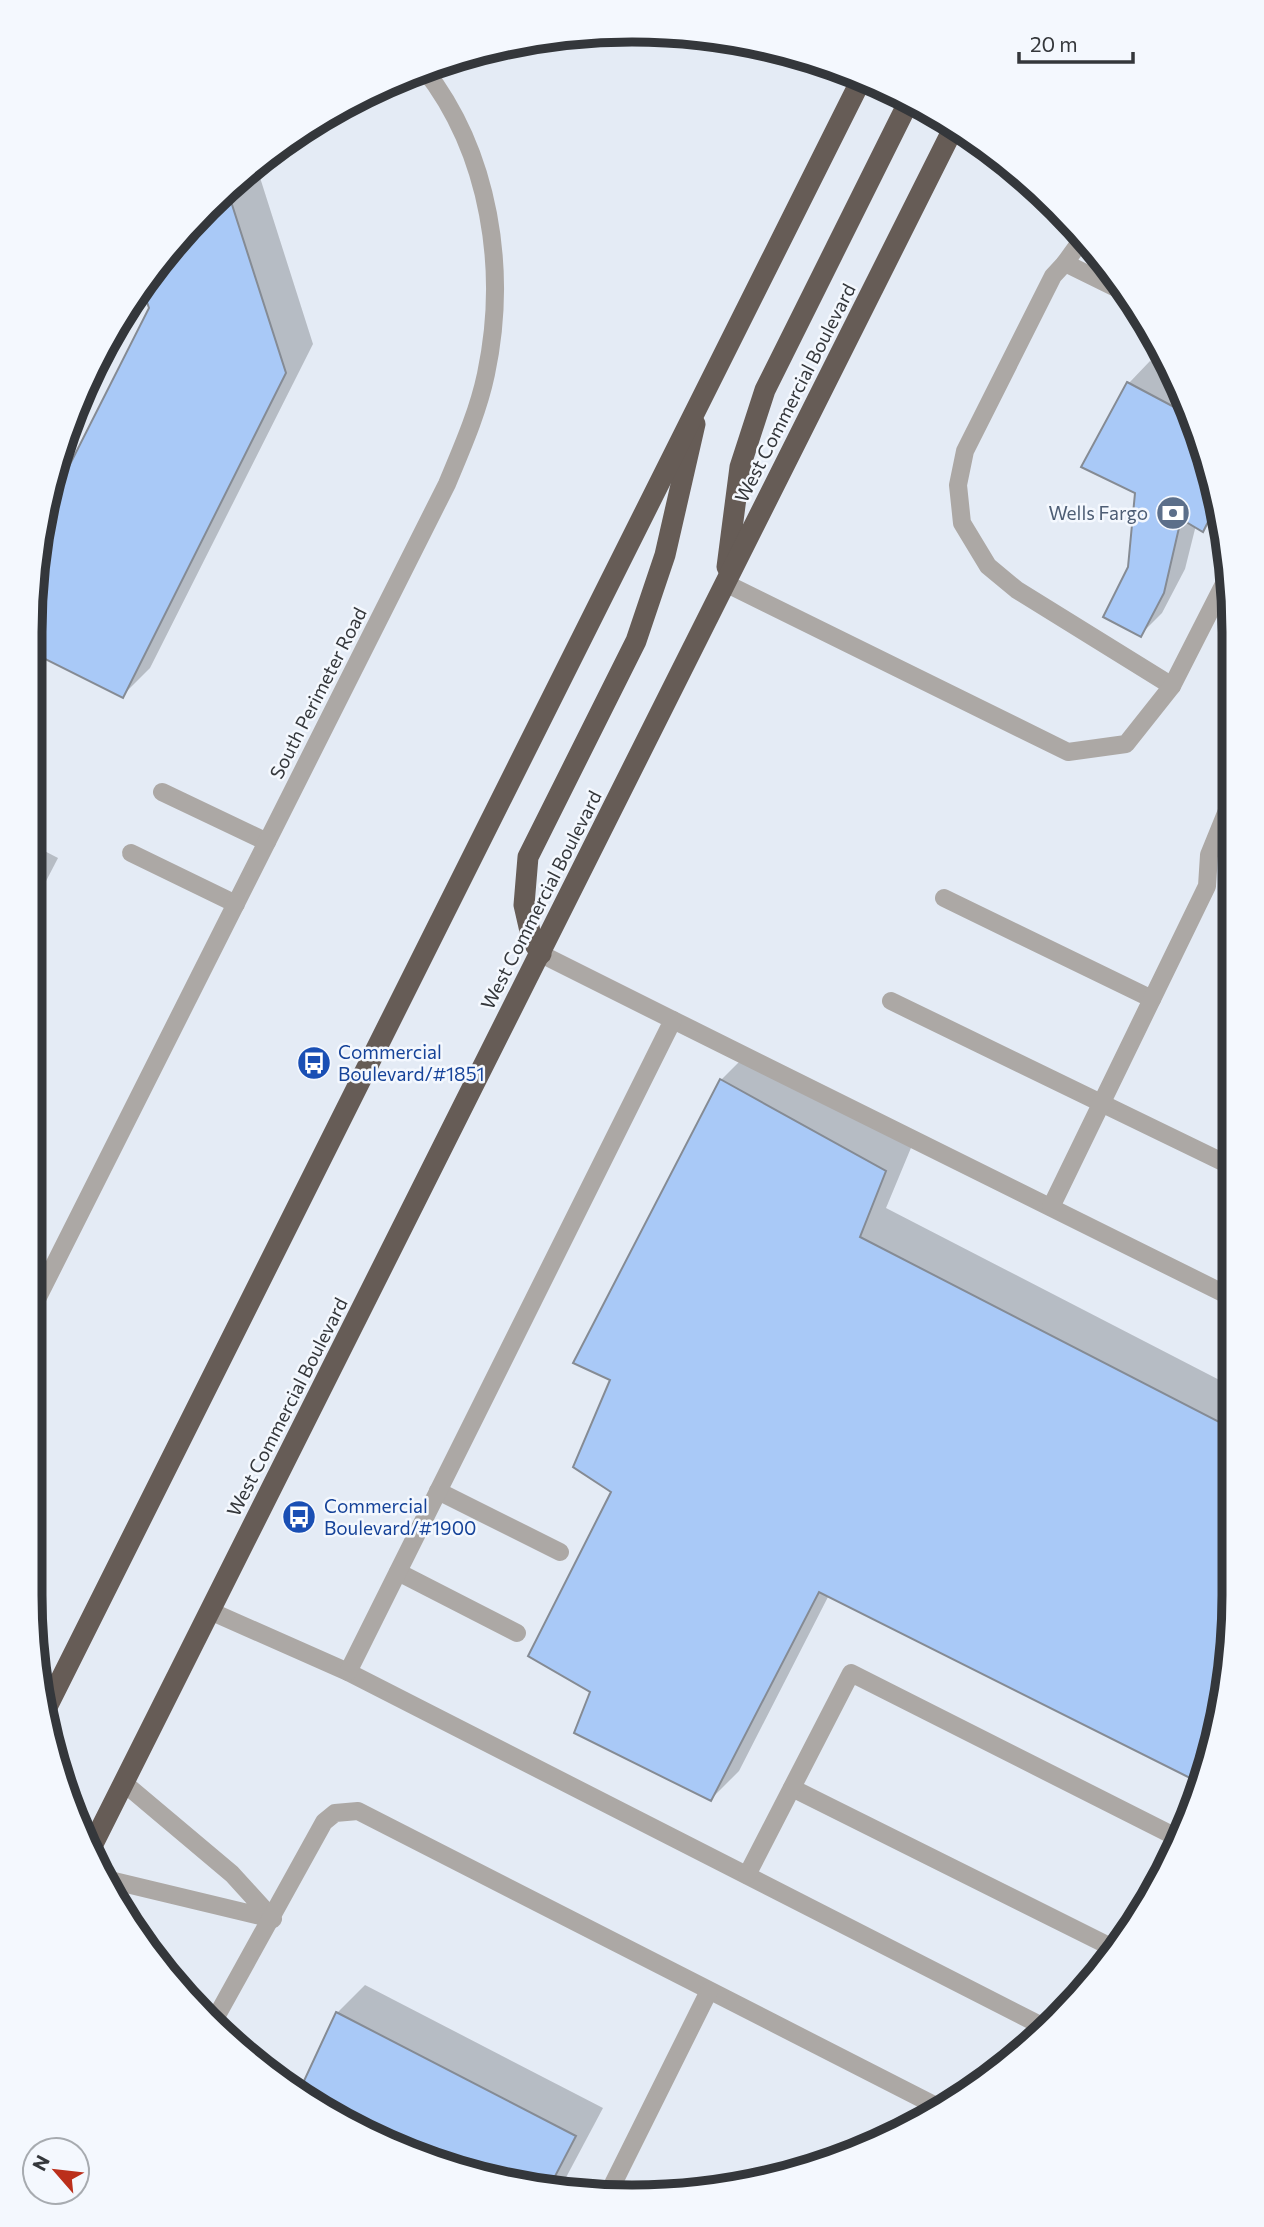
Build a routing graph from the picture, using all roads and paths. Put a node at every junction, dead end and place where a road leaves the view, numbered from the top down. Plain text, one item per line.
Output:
1 (429, 78) edge
2 (858, 87) edge
3 (904, 109) edge
4 (950, 135) edge
5 (1078, 245) edge
6 (1065, 263) junction
7 (1108, 284) edge
8 (703, 391) junction
9 (725, 583) junction
10 (1221, 590) edge
11 (1172, 686) junction
12 (162, 792) dead end
13 (1222, 823) edge
14 (267, 842) junction
15 (131, 853) dead end
16 (944, 898) dead end
17 (236, 904) junction
18 (541, 954) junction
19 (1152, 999) junction
20 (891, 1002) dead end
21 (673, 1020) junction
22 (1102, 1103) junction
23 (1222, 1162) edge
24 (1051, 1207) junction
25 (42, 1289) edge
26 (1222, 1292) edge
27 (438, 1491) junction
28 (560, 1552) dead end
29 (398, 1572) junction
30 (210, 1611) junction
31 (517, 1633) dead end
32 (348, 1672) junction
33 (51, 1699) edge
34 (124, 1783) junction
35 (792, 1788) junction
36 (1171, 1834) edge
37 (95, 1839) edge
38 (747, 1875) junction
39 (117, 1882) edge
40 (273, 1919) junction
41 (1107, 1945) edge
42 (709, 1991) junction
43 (218, 2015) edge
44 (1037, 2023) edge
45 (931, 2104) edge
46 (613, 2185) edge

1 - 14 street, South Perimeter Road
2 - 8 highway
3 - 9 highway
4 - 9 highway, West Commercial Boulevard
5 - 6 street
6 - 7 street
6 - 11 street
8 - 18 highway
8 - 33 highway
9 - 11 street
9 - 18 highway, West Commercial Boulevard
10 - 11 street
12 - 14 street
13 - 19 street
14 - 17 street, South Perimeter Road
15 - 17 street
16 - 19 street
17 - 25 street, South Perimeter Road
18 - 21 street
18 - 30 highway, West Commercial Boulevard
19 - 22 street
20 - 22 street
21 - 24 street
21 - 27 street
22 - 23 street
22 - 24 street
24 - 26 street
27 - 28 street
27 - 29 street
29 - 31 street
29 - 32 street
30 - 32 street
30 - 34 highway, West Commercial Boulevard
32 - 38 street
34 - 37 highway, West Commercial Boulevard
34 - 40 street
35 - 36 street
35 - 38 street
35 - 41 street
38 - 44 street
39 - 40 street
40 - 42 street
40 - 43 street
42 - 45 street
42 - 46 street

